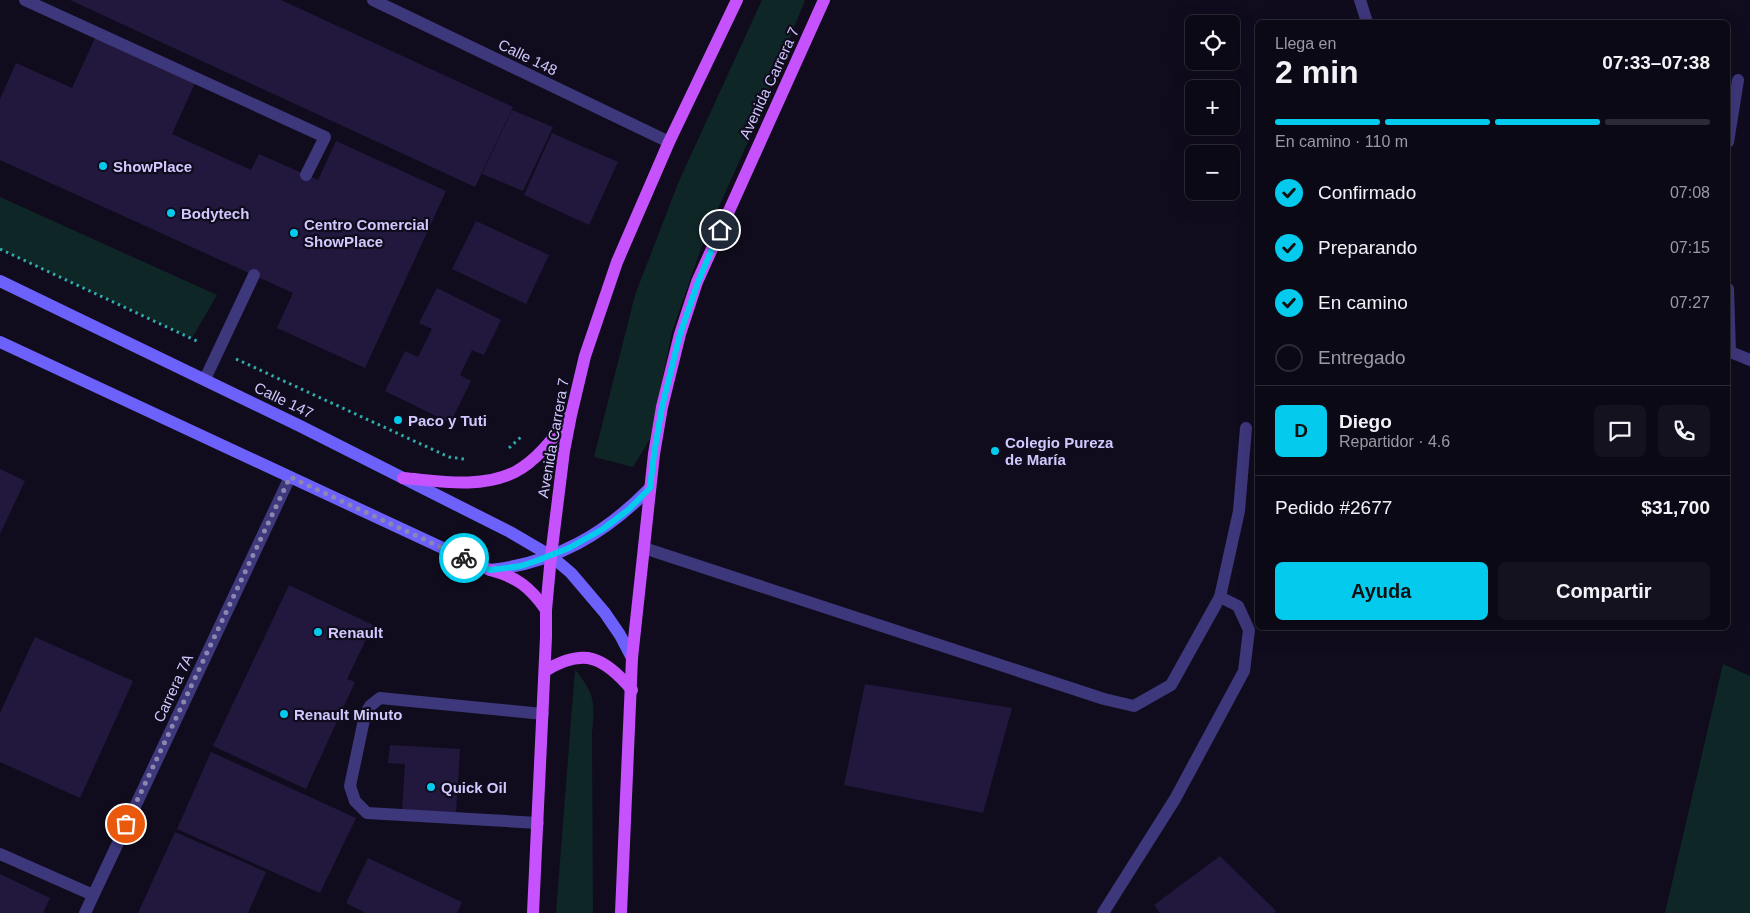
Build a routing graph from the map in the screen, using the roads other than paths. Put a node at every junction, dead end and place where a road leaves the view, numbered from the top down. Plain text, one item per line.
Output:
1 (25, 0) edge
2 (373, 0) edge
3 (738, 0) edge
4 (824, 0) edge
5 (1360, 0) edge
6 (1366, 20) edge
7 (1738, 80) dead end
8 (1730, 130) edge
9 (669, 142) junction
10 (306, 175) dead end
11 (254, 275) dead end
12 (0, 281) edge
13 (0, 342) edge
14 (1730, 351) edge
15 (1750, 360) edge
16 (205, 379) junction
17 (571, 415) junction
18 (1246, 428) dead end
19 (290, 477) junction
20 (403, 478) junction
21 (650, 488) junction
22 (644, 548) junction
23 (551, 556) junction
24 (490, 570) junction
25 (1220, 597) junction
26 (546, 610) junction
27 (632, 658) junction
28 (545, 671) junction
29 (632, 690) junction
30 (542, 714) junction
31 (538, 824) junction
32 (0, 854) edge
33 (93, 895) junction
34 (85, 913) edge
35 (533, 913) edge
36 (621, 913) edge
37 (1103, 913) edge

1 - 10 street
2 - 9 street, Calle 148
3 - 9 main road, Avenida Carrera 7
4 - 21 main road, Avenida Carrera 7
5 - 6 street
7 - 8 street
9 - 17 main road, Avenida Carrera 7
11 - 16 street
12 - 16 main road, Calle 147
13 - 19 main road
14 - 15 street
16 - 20 main road, Calle 147
17 - 20 main road
17 - 23 main road, Avenida Carrera 7
18 - 25 street
19 - 24 main road
19 - 33 street, Carrera 7A
20 - 23 main road, Calle 147
21 - 22 main road, Avenida Carrera 7
21 - 23 main road
22 - 25 street
22 - 27 main road, Avenida Carrera 7
23 - 24 main road
23 - 26 main road, Avenida Carrera 7
23 - 27 main road, Calle 147
24 - 26 main road
25 - 37 street
26 - 28 main road, Avenida Carrera 7
27 - 29 main road, Avenida Carrera 7
28 - 29 main road
28 - 30 main road, Avenida Carrera 7
29 - 36 main road, Avenida Carrera 7
30 - 31 main road, Avenida Carrera 7
30 - 31 street
31 - 35 main road, Avenida Carrera 7
32 - 33 street
33 - 34 street, Carrera 7A

